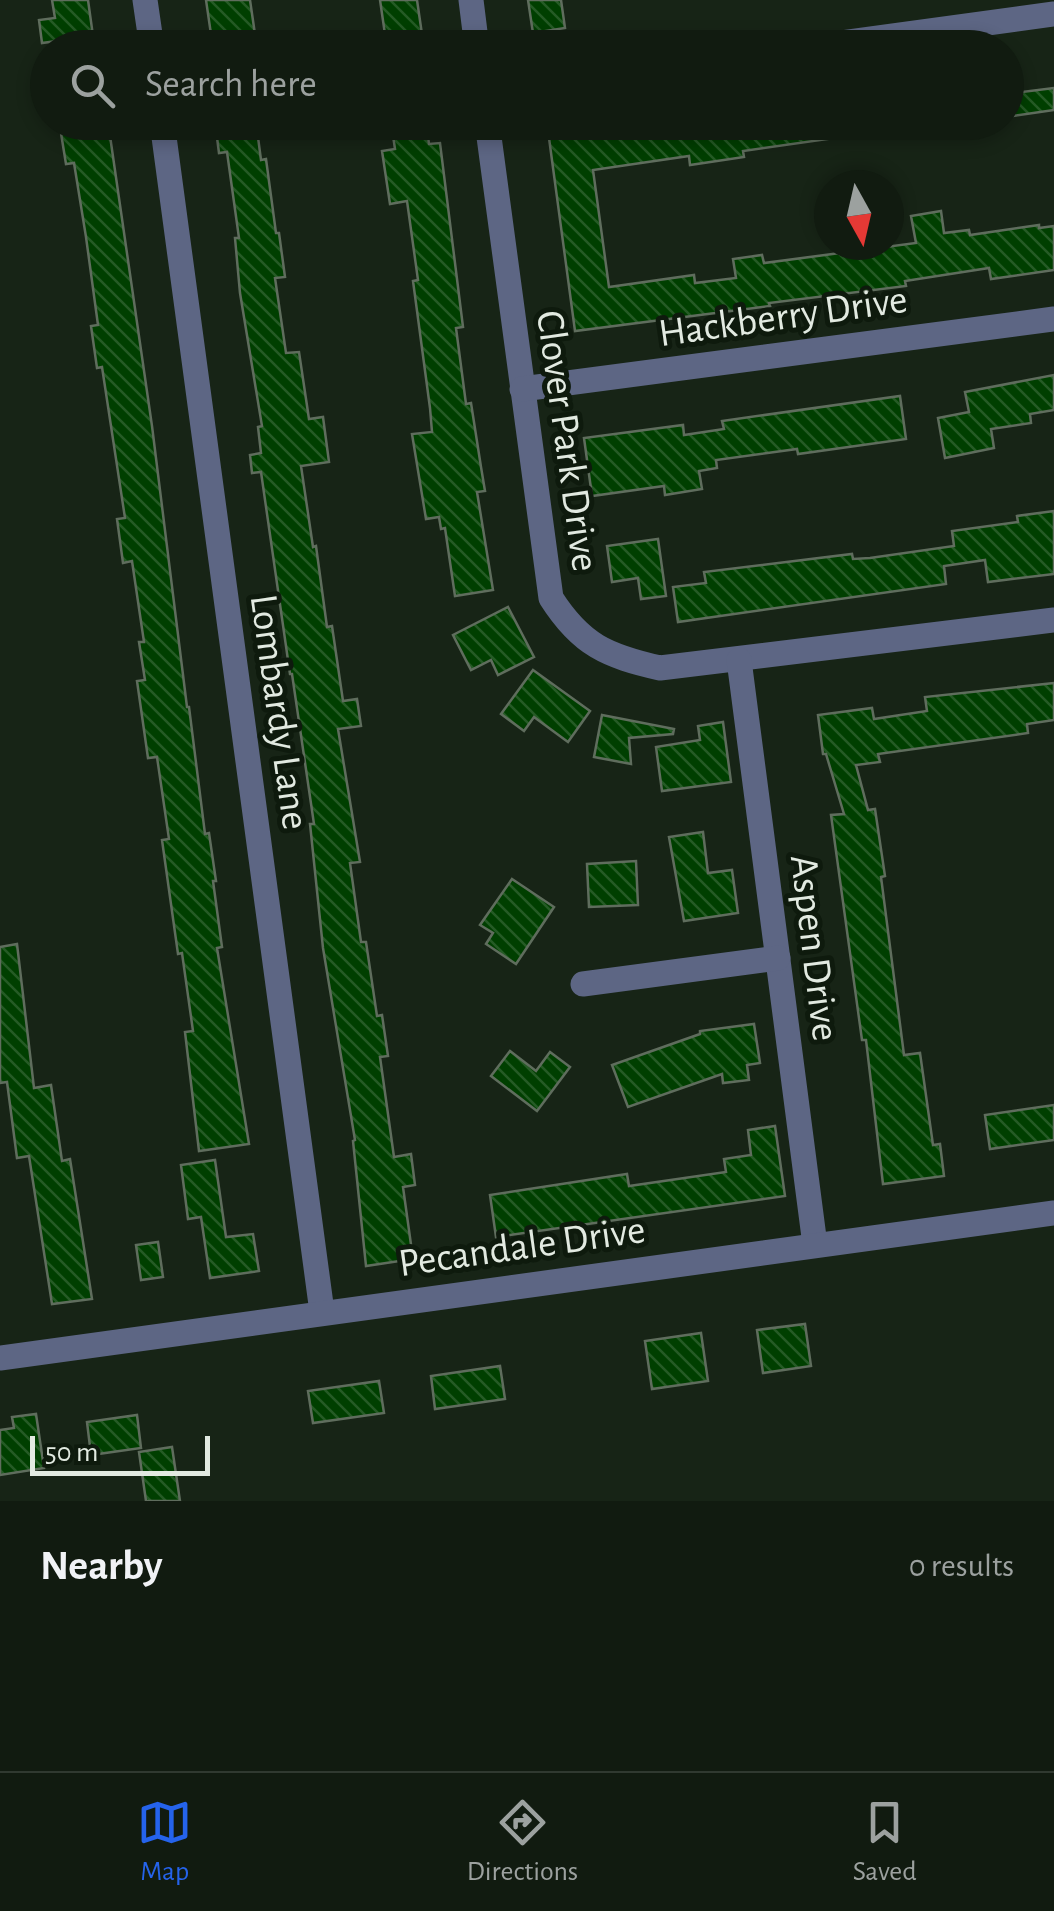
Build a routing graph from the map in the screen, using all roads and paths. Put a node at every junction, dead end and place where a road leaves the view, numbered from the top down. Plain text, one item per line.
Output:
1 (145, 0) edge
2 (471, 0) edge
3 (1054, 14) edge
4 (149, 30) edge
5 (475, 30) edge
6 (936, 30) edge
7 (164, 140) edge
8 (489, 140) edge
9 (1054, 319) edge
10 (522, 389) junction
11 (1054, 620) edge
12 (739, 660) junction
13 (778, 958) junction
14 (584, 984) dead end
15 (1054, 1213) edge
16 (816, 1245) junction
17 (322, 1312) junction
18 (0, 1358) edge

1 - 4 street
2 - 5 street
3 - 6 street
7 - 17 street, Lombardy Lane
8 - 10 street, Clover Park Drive
9 - 10 street, Hackberry Drive
10 - 12 street, Clover Park Drive
11 - 12 street, Clover Park Drive
12 - 13 street, Aspen Drive
13 - 14 street
13 - 16 street, Aspen Drive
15 - 16 street, Pecandale Drive
16 - 17 street, Pecandale Drive
17 - 18 street, Pecandale Drive

